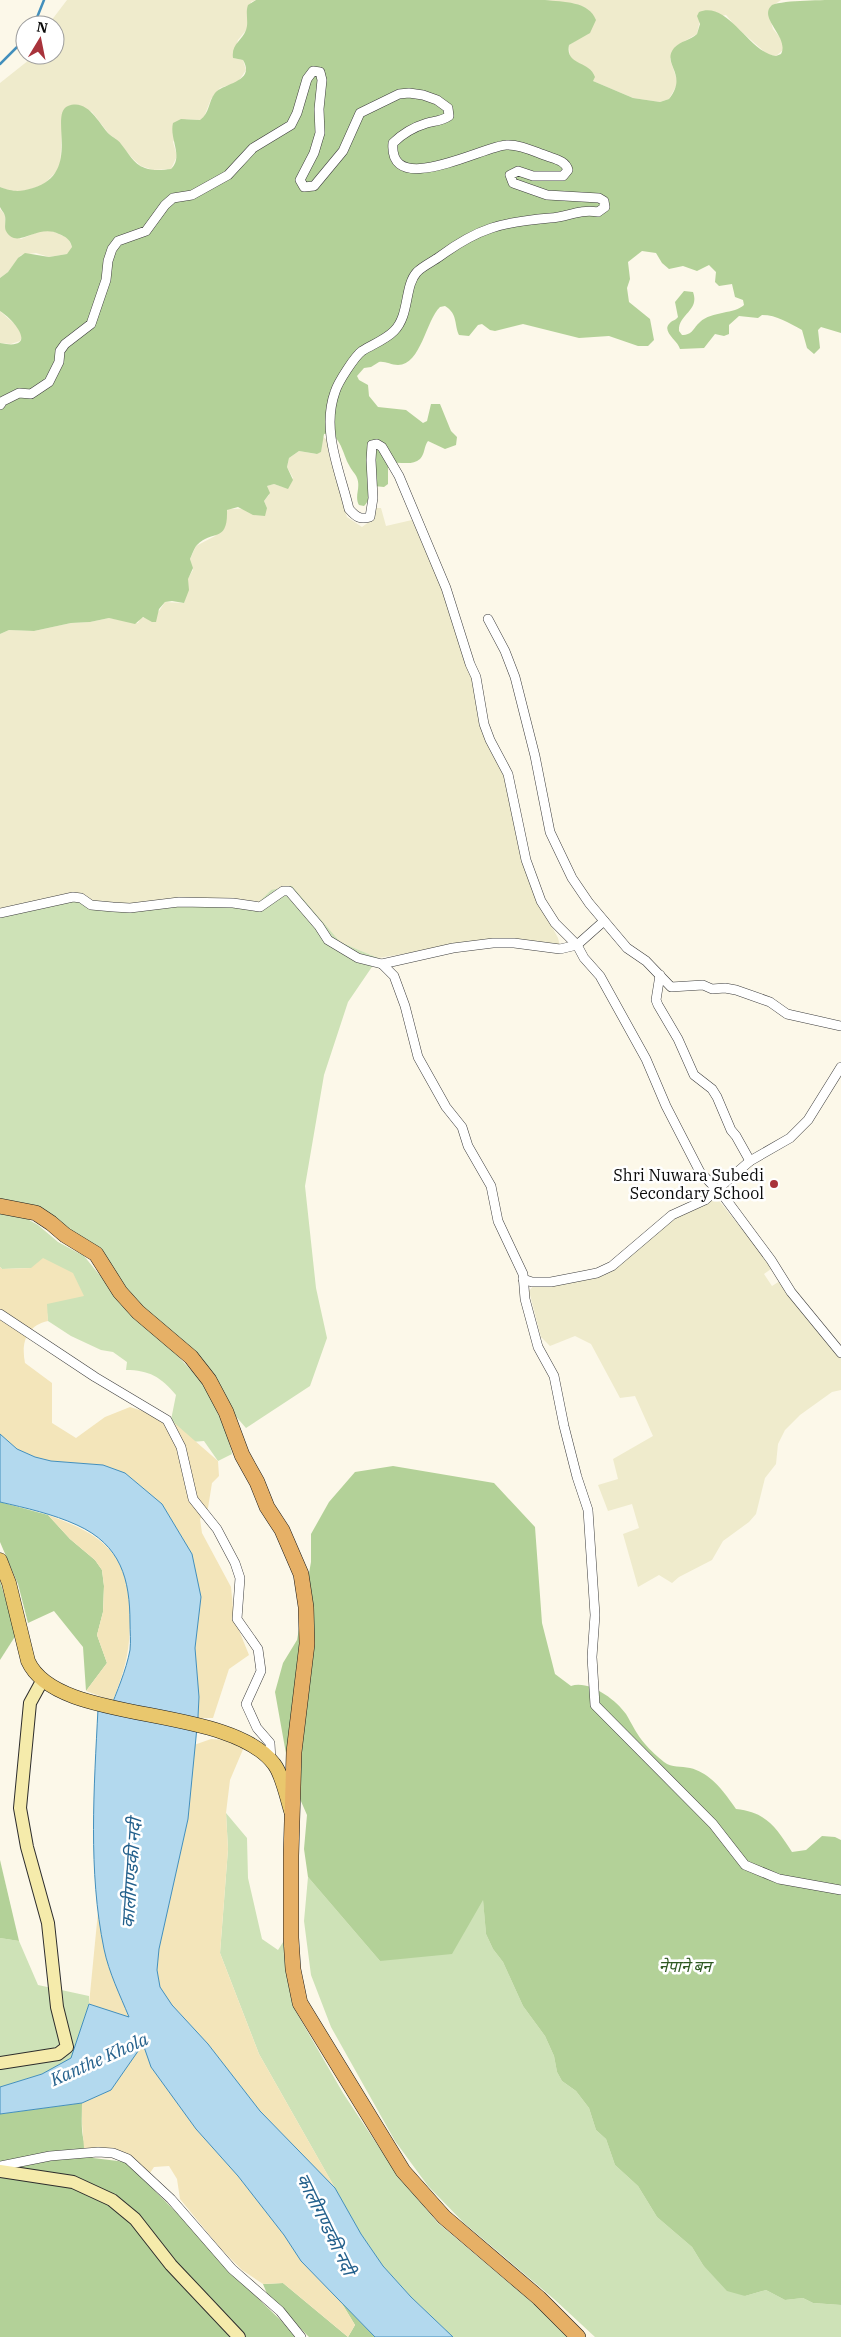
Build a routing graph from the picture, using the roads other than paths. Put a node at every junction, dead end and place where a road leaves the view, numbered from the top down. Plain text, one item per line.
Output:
1 (0, 405) edge
2 (488, 619) dead end
3 (0, 913) edge
4 (604, 920) junction
5 (577, 945) junction
6 (382, 964) junction
7 (660, 975) junction
8 (841, 1026) edge
9 (841, 1067) edge
10 (750, 1161) junction
11 (716, 1192) junction
12 (0, 1206) edge
13 (523, 1279) junction
14 (0, 1314) edge
15 (841, 1353) edge
16 (0, 1560) edge
17 (42, 1681) junction
18 (270, 1761) junction
19 (293, 1814) junction
20 (841, 1890) edge
21 (0, 2063) edge
22 (0, 2166) edge
23 (0, 2171) edge
24 (239, 2337) edge
25 (301, 2337) edge
26 (578, 2337) edge

1 - 5 street
2 - 4 street
3 - 6 street
4 - 5 street
4 - 7 street
5 - 6 street
5 - 11 street
6 - 13 street
7 - 8 street
7 - 10 street
9 - 10 street
10 - 11 street
11 - 13 street
11 - 15 street
12 - 19 highway
13 - 20 street
14 - 18 street
16 - 17 main road
17 - 18 main road
17 - 21 main road
18 - 19 main road
19 - 26 highway
22 - 25 street
23 - 24 main road

